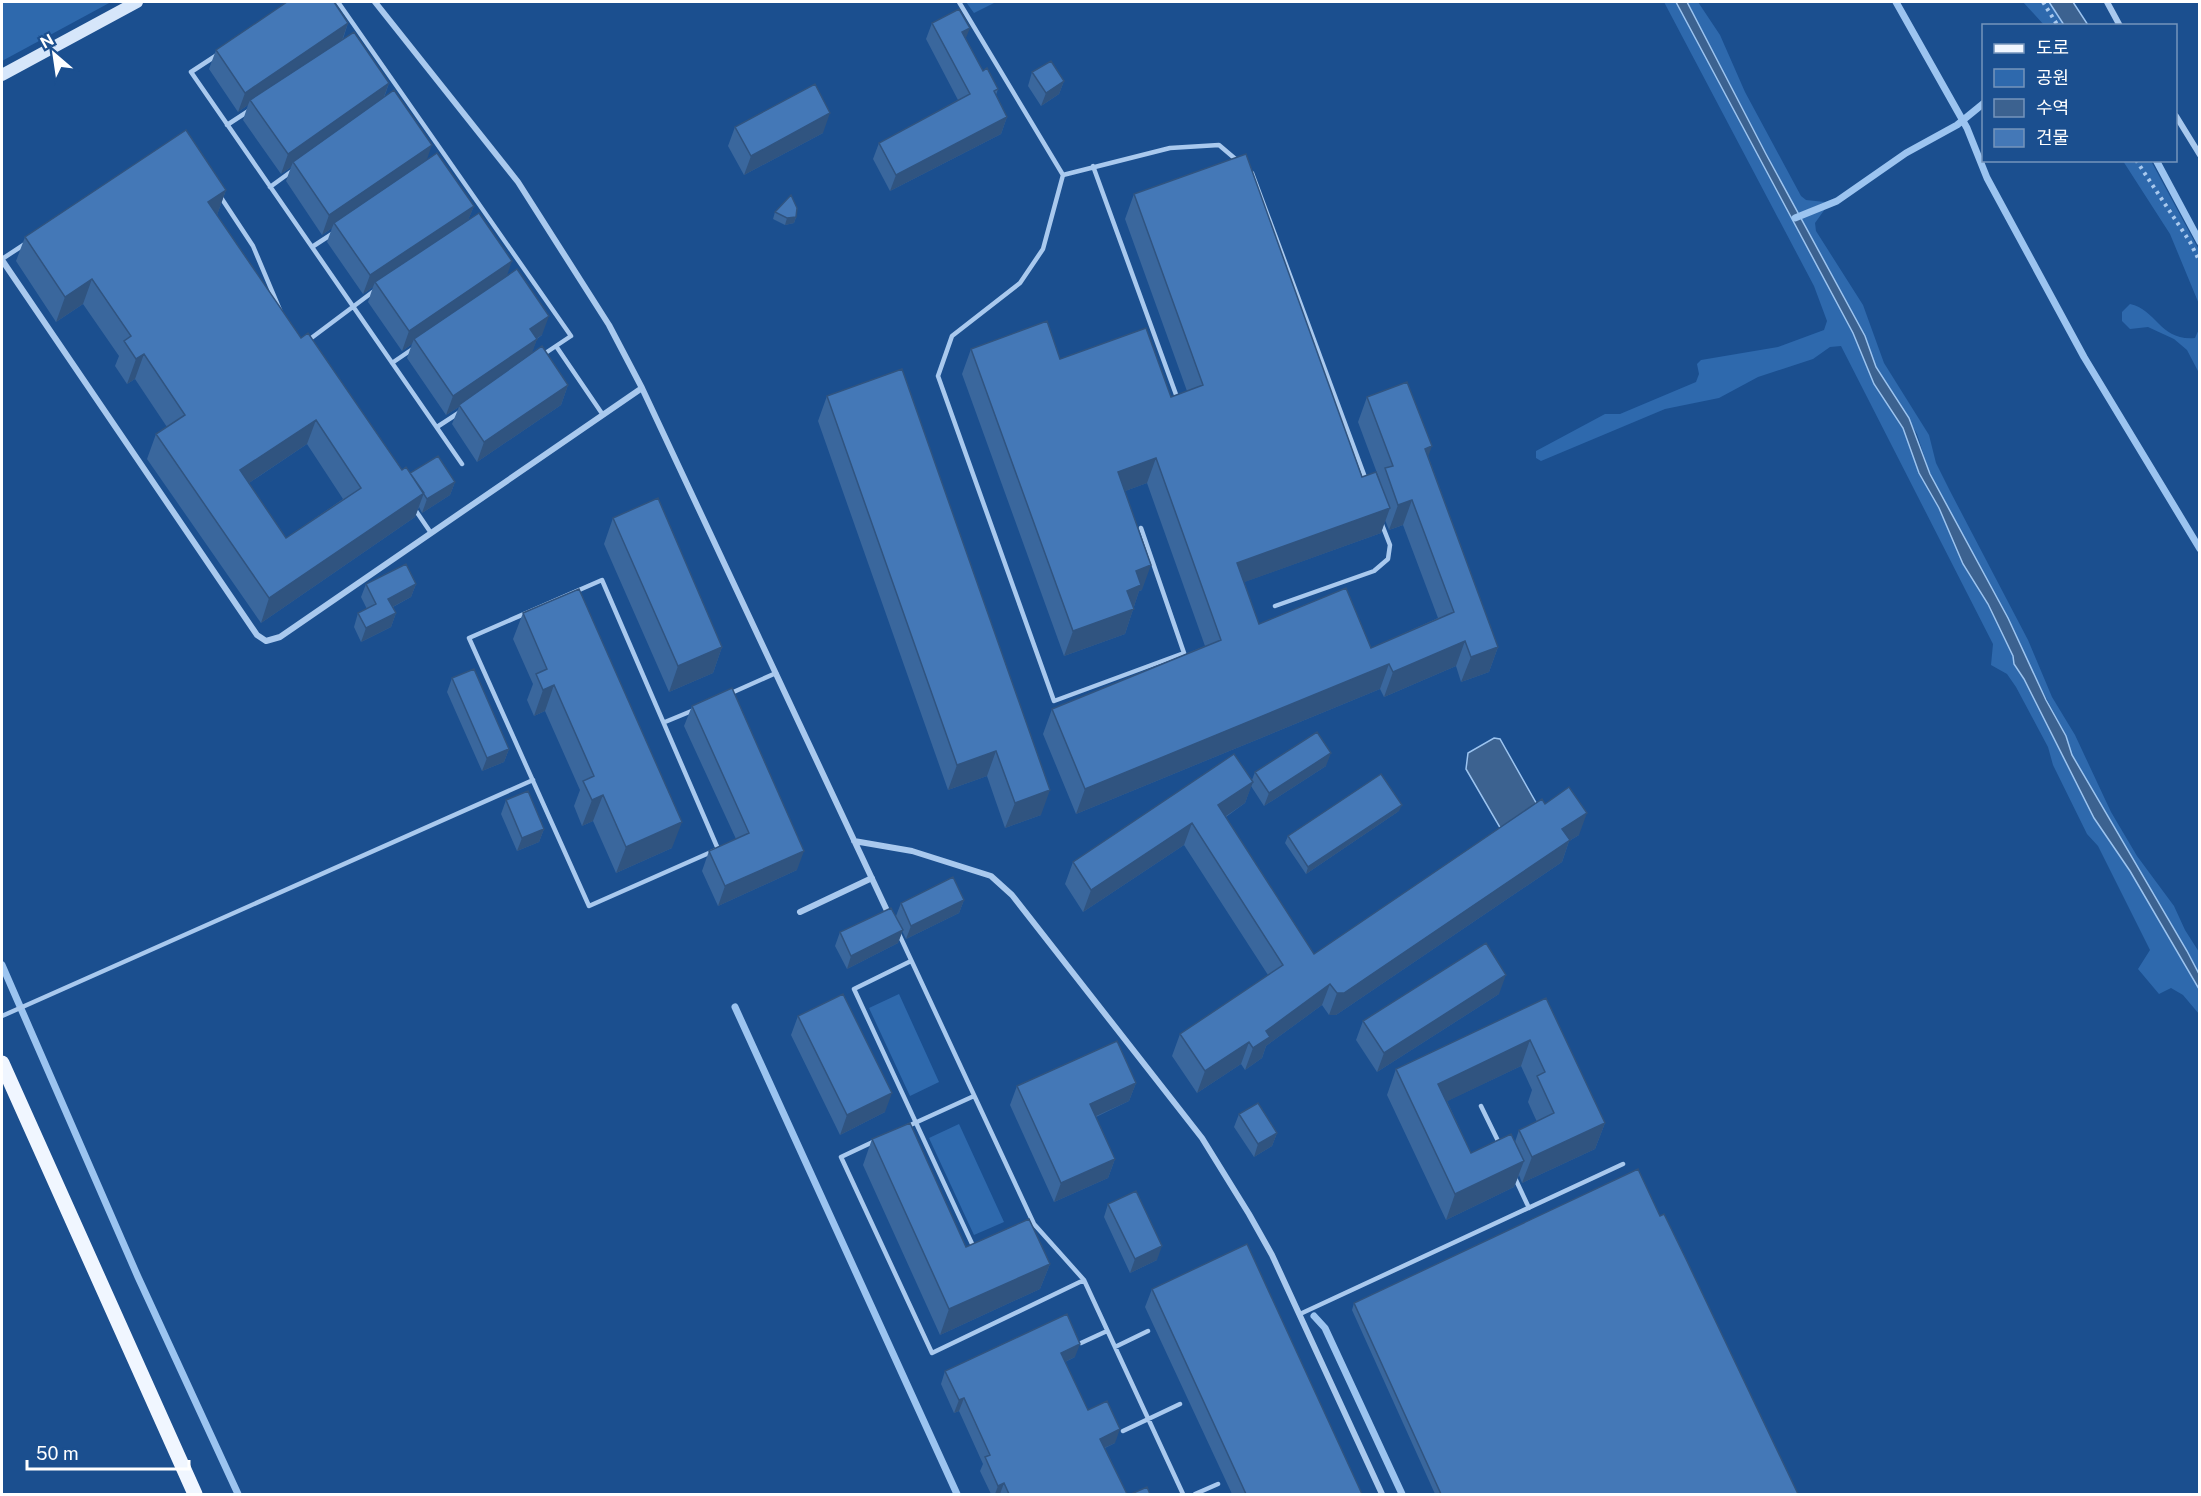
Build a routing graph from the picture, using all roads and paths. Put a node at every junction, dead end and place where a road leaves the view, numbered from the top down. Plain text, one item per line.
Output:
1 (137, 2) edge
2 (338, 2) edge
3 (375, 2) edge
4 (959, 2) edge
5 (2043, 2) edge
6 (2107, 2) edge
7 (2057, 24) edge
8 (2119, 24) edge
9 (361, 35) junction
10 (352, 41) edge
11 (220, 53) edge
12 (2, 75) edge
13 (402, 94) junction
14 (393, 101) edge
15 (256, 106) edge
16 (2177, 119) edge
17 (227, 125) junction
18 (2199, 155) edge
19 (446, 156) junction
20 (2137, 162) edge
21 (436, 163) edge
22 (1093, 166) junction
23 (298, 167) edge
24 (1063, 175) junction
25 (270, 187) junction
26 (215, 189) edge
27 (487, 217) junction
28 (478, 223) edge
29 (341, 228) edge
30 (30, 240) edge
31 (312, 247) junction
32 (2, 260) edge
33 (2199, 262) edge
34 (526, 272) junction
35 (516, 279) edge
36 (382, 287) edge
37 (353, 306) junction
38 (284, 319) edge
39 (296, 336) edge
40 (421, 344) edge
41 (556, 346) junction
42 (538, 358) edge
43 (392, 363) junction
44 (642, 388) junction
45 (464, 408) edge
46 (1182, 411) edge
47 (603, 415) junction
48 (437, 427) junction
49 (462, 464) dead end
50 (1369, 490) edge
51 (411, 505) edge
52 (1377, 512) edge
53 (1141, 528) edge
54 (431, 534) junction
55 (1275, 606) dead end
56 (776, 674) junction
57 (724, 696) edge
58 (705, 705) edge
59 (665, 722) junction
60 (533, 780) junction
61 (854, 841) junction
62 (872, 878) junction
63 (800, 912) dead end
64 (891, 918) edge
65 (896, 929) edge
66 (911, 961) junction
67 (2, 1016) edge
68 (2, 1063) edge
69 (974, 1096) junction
70 (1481, 1106) dead end
71 (916, 1122) junction
72 (895, 1132) edge
73 (884, 1137) edge
74 (1505, 1157) edge
75 (1623, 1164) dead end
76 (1510, 1167) edge
77 (1529, 1208) junction
78 (1034, 1224) junction
79 (1024, 1229) edge
80 (984, 1245) edge
81 (1084, 1280) junction
82 (1300, 1314) junction
83 (1107, 1331) junction
84 (1148, 1331) dead end
85 (1081, 1343) edge
86 (1115, 1347) junction
87 (1180, 1404) dead end
88 (1148, 1419) junction
89 (1123, 1431) dead end
90 (1218, 1484) dead end
91 (195, 1494) edge
92 (1183, 1494) edge
93 (1195, 1494) edge
94 (1382, 1494) edge

1 - 12 main road
2 - 9 lane
3 - 44 street
4 - 24 lane
5 - 7 path
6 - 8 street
9 - 10 lane
9 - 13 lane
11 - 17 lane
13 - 14 lane
13 - 19 lane
15 - 17 lane
16 - 18 street
17 - 25 lane
19 - 21 lane
19 - 27 lane
20 - 33 path
22 - 24 lane
22 - 46 lane
22 - 50 lane
23 - 25 lane
24 - 53 lane
25 - 31 lane
26 - 38 lane
27 - 28 lane
27 - 34 lane
29 - 31 lane
30 - 32 lane
31 - 37 lane
32 - 54 street
34 - 35 lane
34 - 41 lane
36 - 37 lane
37 - 39 lane
37 - 43 lane
40 - 43 lane
41 - 42 lane
41 - 47 lane
43 - 48 lane
44 - 47 street
44 - 56 street
45 - 48 lane
47 - 54 street
48 - 49 lane
51 - 54 lane
52 - 55 lane
56 - 57 lane
56 - 61 street
58 - 59 lane
59 - 60 lane
59 - 60 lane
60 - 67 lane
61 - 62 street
61 - 82 street
62 - 63 street
62 - 64 street
65 - 66 lane
66 - 69 lane
66 - 71 lane
68 - 91 main road
69 - 71 lane
69 - 78 lane
70 - 74 lane
71 - 72 lane
71 - 80 lane
73 - 81 lane
75 - 77 lane
76 - 77 lane
77 - 82 lane
78 - 79 lane
78 - 81 lane
81 - 83 lane
82 - 94 street
83 - 85 lane
83 - 86 lane
84 - 86 lane
86 - 88 lane
87 - 88 lane
88 - 89 lane
88 - 92 lane
90 - 93 lane

